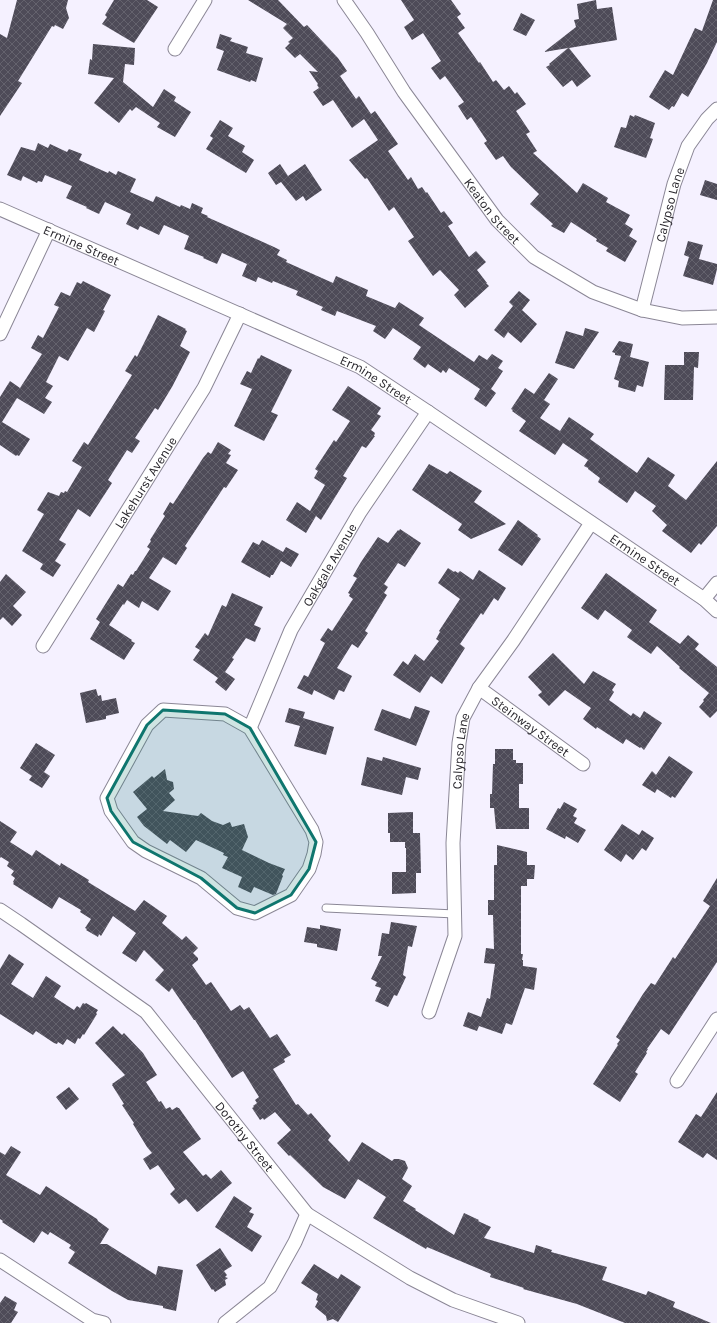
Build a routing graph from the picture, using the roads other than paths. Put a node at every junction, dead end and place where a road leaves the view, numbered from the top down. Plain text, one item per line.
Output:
1 (205, 0) edge
2 (344, 0) edge
3 (175, 49) dead end
4 (717, 109) edge
5 (0, 209) edge
6 (49, 230) junction
7 (642, 310) junction
8 (240, 314) junction
9 (717, 317) edge
10 (0, 334) edge
11 (428, 412) junction
12 (591, 523) junction
13 (717, 583) edge
14 (704, 599) junction
15 (717, 611) edge
16 (43, 646) dead end
17 (479, 688) junction
18 (250, 728) junction
19 (583, 764) dead end
20 (326, 908) dead end
21 (0, 910) edge
22 (455, 914) junction
23 (429, 1012) dead end
24 (717, 1019) edge
25 (678, 1081) dead end
26 (307, 1214) junction
27 (0, 1260) edge
28 (104, 1323) edge
29 (225, 1323) edge
30 (518, 1323) edge

1 - 3 street
2 - 7 street, Keaton Street
4 - 7 street, Calypso Lane
5 - 6 street, Ermine Street
6 - 8 street, Ermine Street
6 - 10 street
7 - 9 street, Keaton Street
8 - 11 street, Ermine Street
8 - 16 street, Lakehurst Avenue
11 - 12 street, Ermine Street
11 - 18 street, Oakgale Avenue
12 - 14 street, Ermine Street
12 - 17 street, Calypso Lane
13 - 14 street
14 - 15 street, Ermine Street
17 - 19 street, Steinway Street
17 - 22 street, Calypso Lane
18 - 18 street
20 - 22 lane
21 - 26 street, Dorothy Street
22 - 23 street, Calypso Lane
24 - 25 street
26 - 29 street
26 - 30 street, Dorothy Street
27 - 28 street

